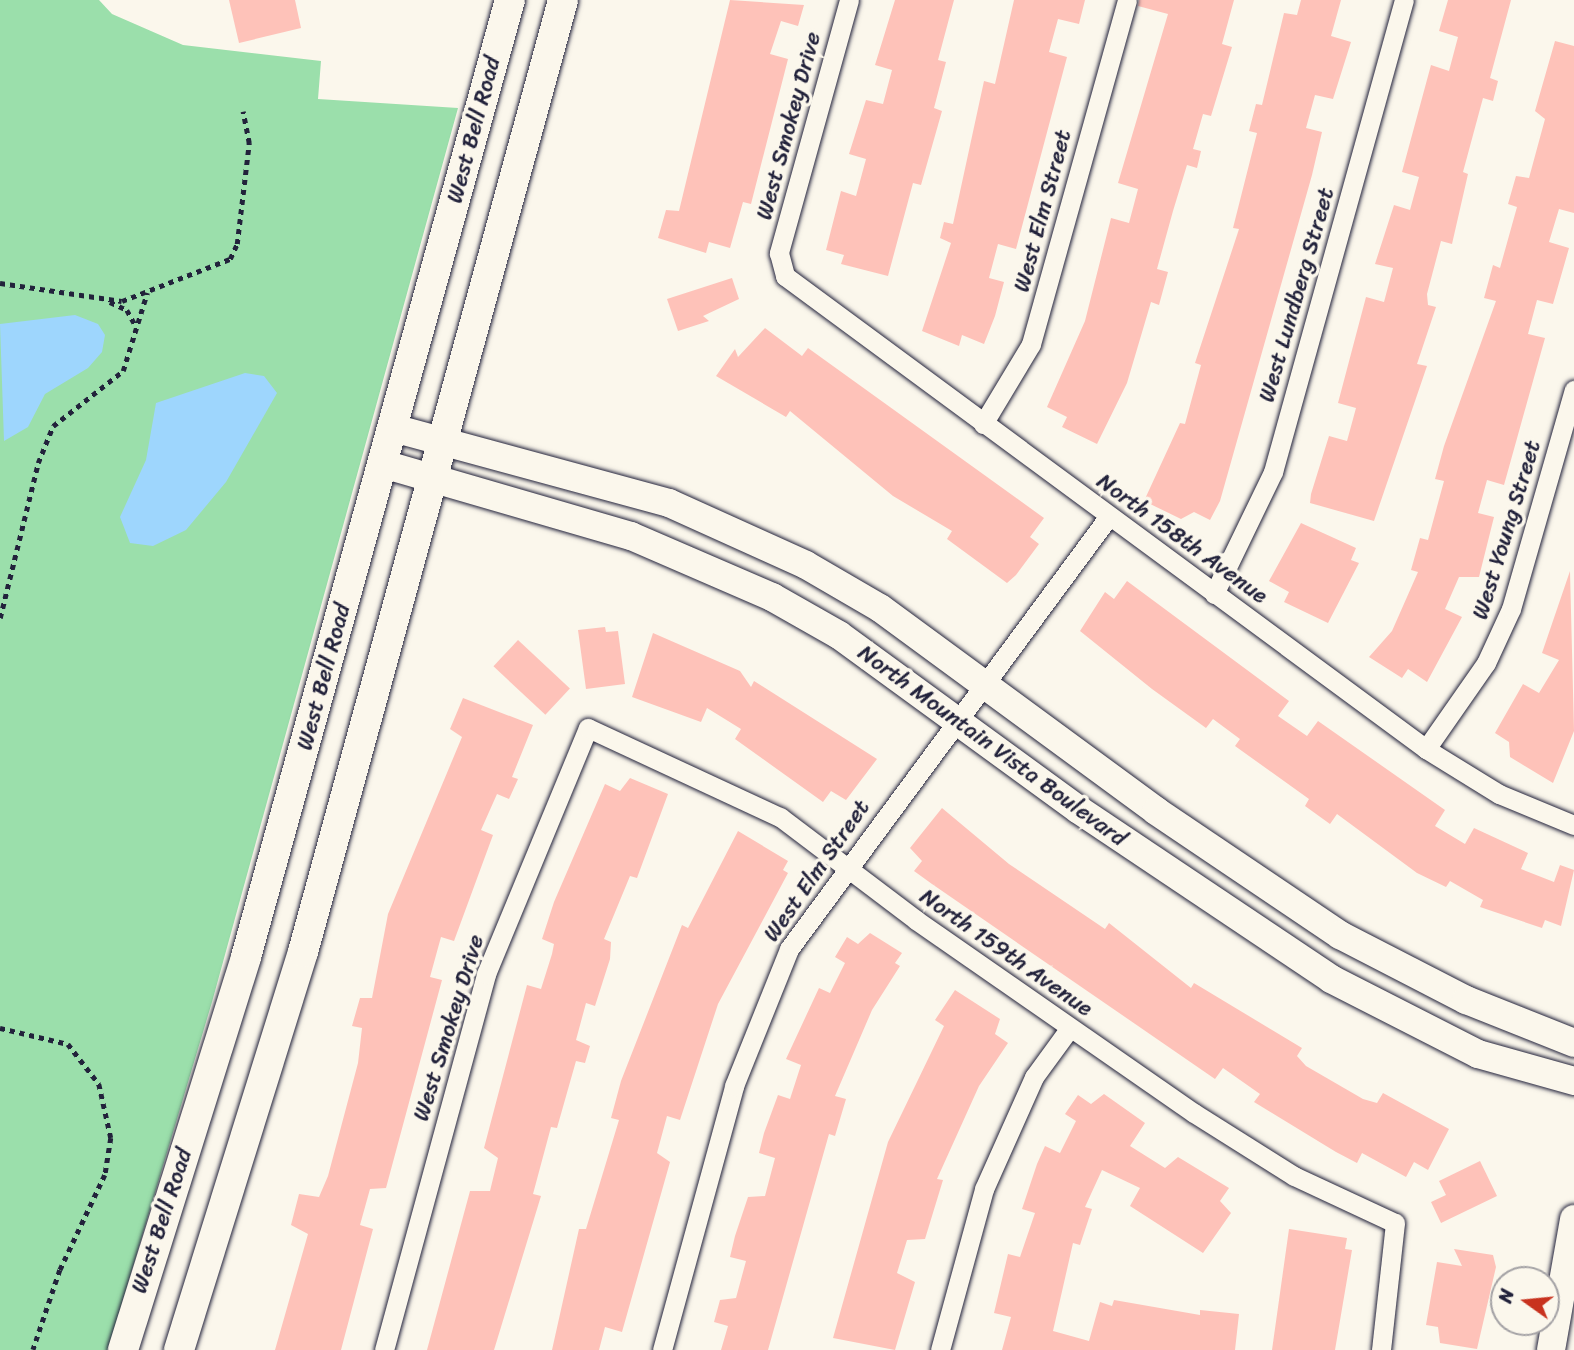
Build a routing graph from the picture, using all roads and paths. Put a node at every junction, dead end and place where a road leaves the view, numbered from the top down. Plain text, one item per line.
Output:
1 (510, 0) edge
2 (563, 0) edge
3 (849, 0) edge
4 (1127, 0) edge
5 (1404, 0) edge
6 (243, 112) dead end
7 (780, 265) joint
8 (0, 283) edge
9 (147, 292) junction
10 (110, 302) junction
11 (136, 326) junction
12 (1574, 390) edge
13 (983, 424) junction
14 (393, 428) junction
15 (442, 441) junction
16 (383, 464) junction
17 (432, 479) junction
18 (1110, 516) junction
19 (1214, 594) junction
20 (0, 618) edge
21 (985, 684) junction
22 (957, 720) junction
23 (588, 728) joint
24 (1426, 749) junction
25 (1574, 825) edge
26 (846, 867) junction
27 (0, 1028) edge
28 (1069, 1029) junction
29 (1574, 1044) edge
30 (1574, 1080) edge
31 (1574, 1219) edge
32 (33, 1350) edge
33 (123, 1350) edge
34 (179, 1350) edge
35 (384, 1350) edge
36 (662, 1350) edge
37 (940, 1350) edge
38 (1381, 1350) edge
39 (1551, 1350) edge

1 - 14 main road, West Bell Road
2 - 15 main road
3 - 7 street, West Smokey Drive
4 - 13 street, West Elm Street
5 - 19 street, West Lundberg Street
6 - 9 path
7 - 13 street, North 158th Avenue
8 - 10 path
9 - 10 path
9 - 11 path
10 - 11 path
11 - 20 path
12 - 24 street, West Young Street
13 - 18 street, North 158th Avenue
14 - 15 street, North Mountain Vista Boulevard
14 - 16 main road, West Bell Road
15 - 17 main road
15 - 21 street, North Mountain Vista Boulevard
16 - 17 street, North Mountain Vista Boulevard
16 - 33 main road, West Bell Road
17 - 22 street, North Mountain Vista Boulevard
17 - 34 main road
18 - 19 street, North 158th Avenue
18 - 21 street, West Elm Street
19 - 24 street, North 158th Avenue
21 - 22 street, West Elm Street
21 - 29 street, North Mountain Vista Boulevard
22 - 26 street, West Elm Street
22 - 30 street, North Mountain Vista Boulevard
23 - 26 street, North 159th Avenue
23 - 35 street, West Smokey Drive
24 - 25 street, North 158th Avenue
26 - 28 street, North 159th Avenue
26 - 36 street, West Elm Street
27 - 32 path
28 - 37 street
28 - 38 street, North 159th Avenue
31 - 39 street

